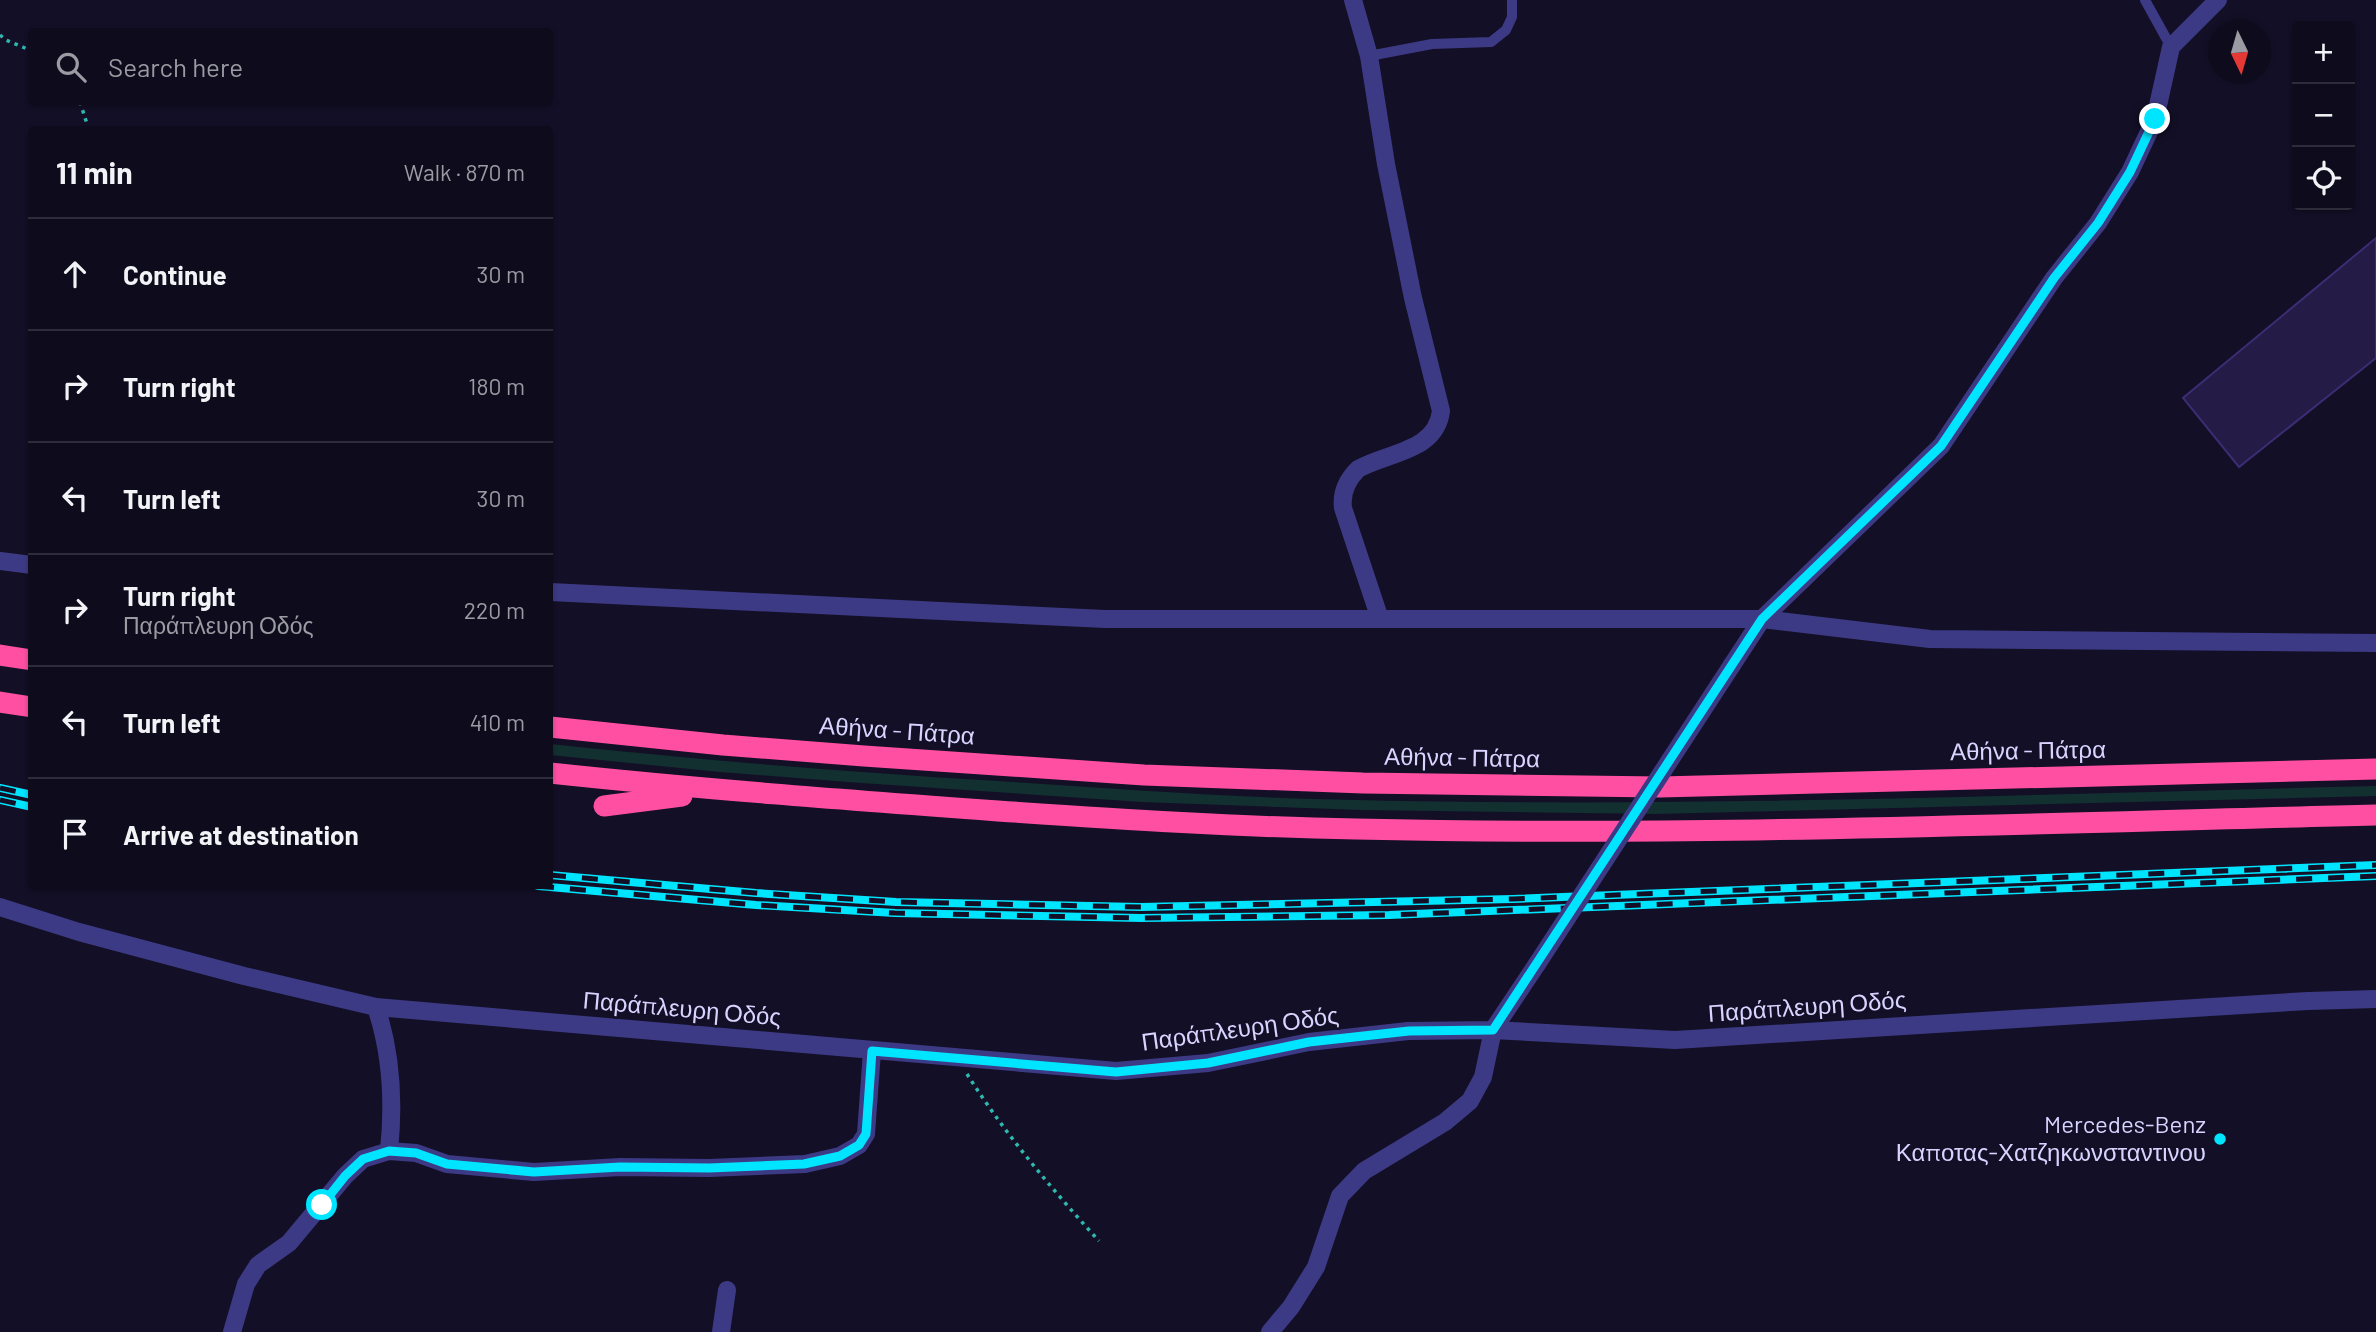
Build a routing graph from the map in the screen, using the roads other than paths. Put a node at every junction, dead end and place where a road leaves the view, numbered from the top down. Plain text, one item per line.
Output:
1 (1353, 0) edge
2 (1512, 0) edge
3 (2145, 0) edge
4 (2218, 0) edge
5 (2171, 47) junction
6 (1369, 57) junction
7 (0, 561) edge
8 (28, 564) edge
9 (553, 592) edge
10 (1380, 618) junction
11 (1762, 619) junction
12 (2376, 643) edge
13 (0, 655) edge
14 (28, 659) edge
15 (0, 702) edge
16 (28, 706) edge
17 (553, 727) edge
18 (2376, 769) edge
19 (553, 773) edge
20 (718, 791) junction
21 (604, 806) dead end
22 (2376, 815) edge
23 (0, 906) edge
24 (2376, 999) edge
25 (376, 1007) junction
26 (1493, 1030) junction
27 (872, 1051) junction
28 (389, 1151) junction
29 (727, 1290) dead end
30 (232, 1332) edge
31 (721, 1332) edge
32 (1270, 1332) edge

1 - 6 street
2 - 6 lane
3 - 5 lane
4 - 5 street
5 - 11 street
6 - 10 street
7 - 8 street
9 - 10 street
10 - 11 street
11 - 12 street
11 - 26 street, bridge
13 - 14 highway
15 - 16 highway
17 - 18 highway, Αθήνα - Πάτρα
19 - 20 highway
20 - 21 highway
20 - 22 highway
23 - 25 street, Παράπλευρη Οδός
24 - 26 street, Παράπλευρη Οδός
25 - 27 street, Παράπλευρη Οδός
25 - 28 street
26 - 27 street, Παράπλευρη Οδός
26 - 32 street
27 - 28 street
28 - 30 street
29 - 31 street

